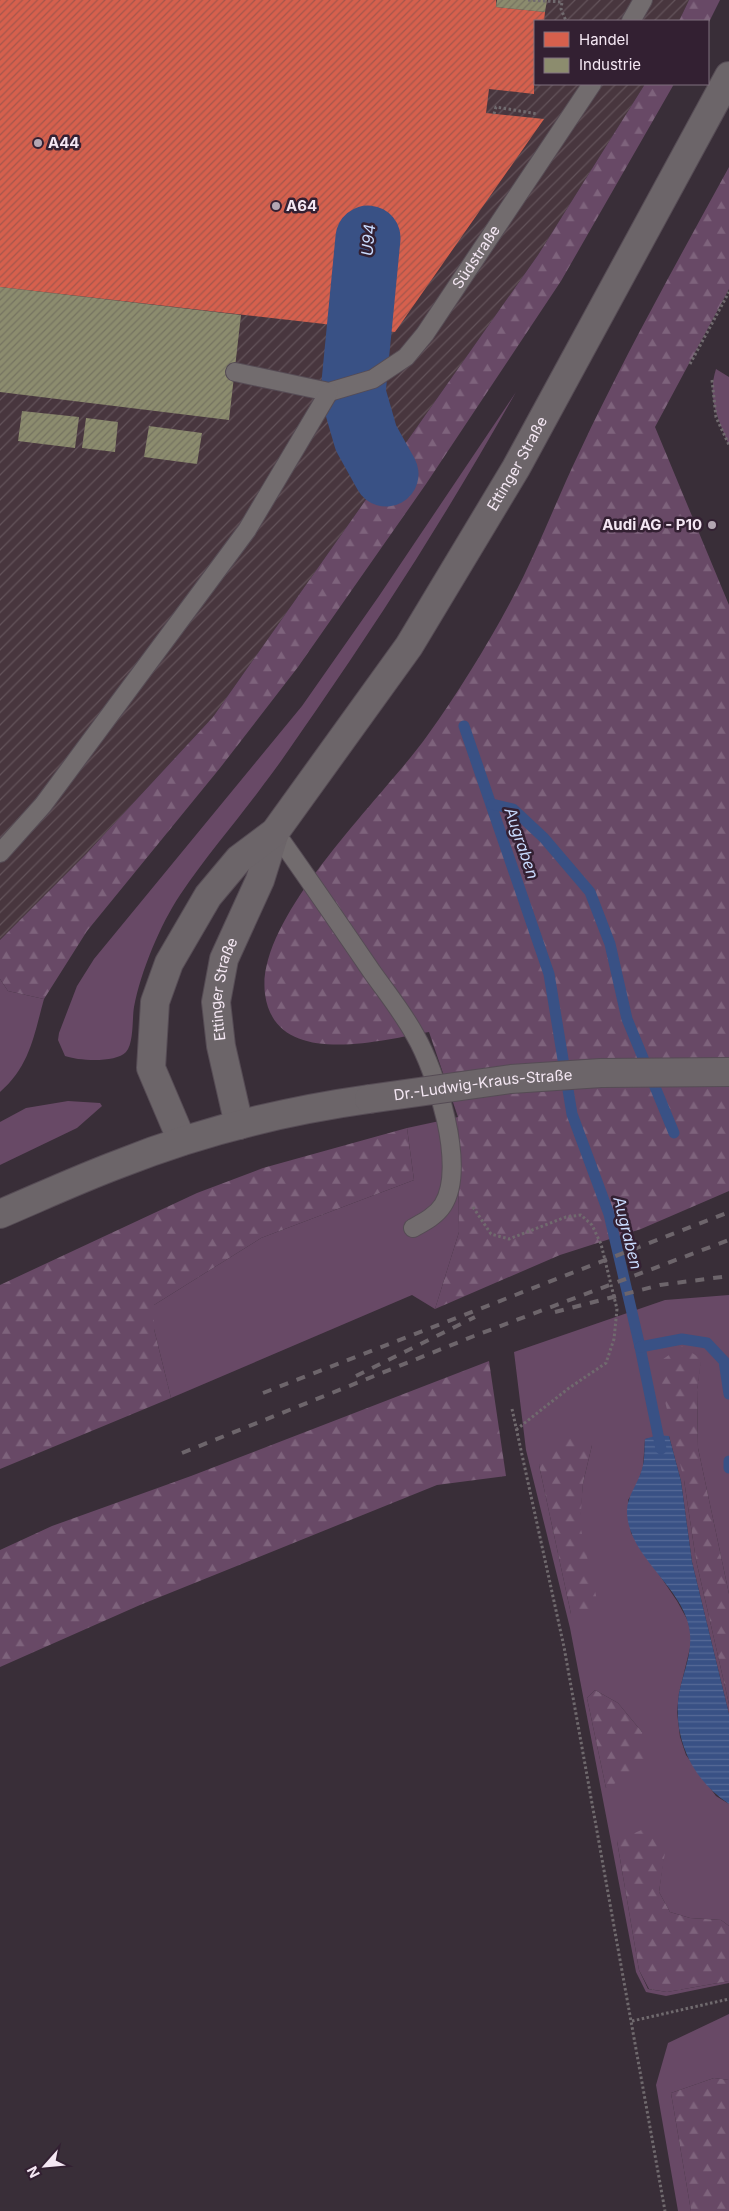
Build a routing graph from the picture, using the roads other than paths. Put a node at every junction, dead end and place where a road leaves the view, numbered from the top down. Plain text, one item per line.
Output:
1 (644, 0) edge
2 (632, 20) edge
3 (729, 76) edge
4 (591, 85) edge
5 (235, 372) dead end
6 (330, 392) junction
7 (275, 832) junction
8 (0, 852) edge
9 (729, 1072) edge
10 (239, 1125) junction
11 (182, 1142) junction
12 (0, 1214) edge
13 (413, 1228) dead end

1 - 2 lane
3 - 7 main road, Ettinger Straße
4 - 6 lane, Südstraße
5 - 6 lane
6 - 8 lane
7 - 10 main road, Ettinger Straße
7 - 11 main road, Ettinger Straße
7 - 13 lane
9 - 10 main road, Dr.-Ludwig-Kraus-Straße, bridge
10 - 11 main road
11 - 12 main road

